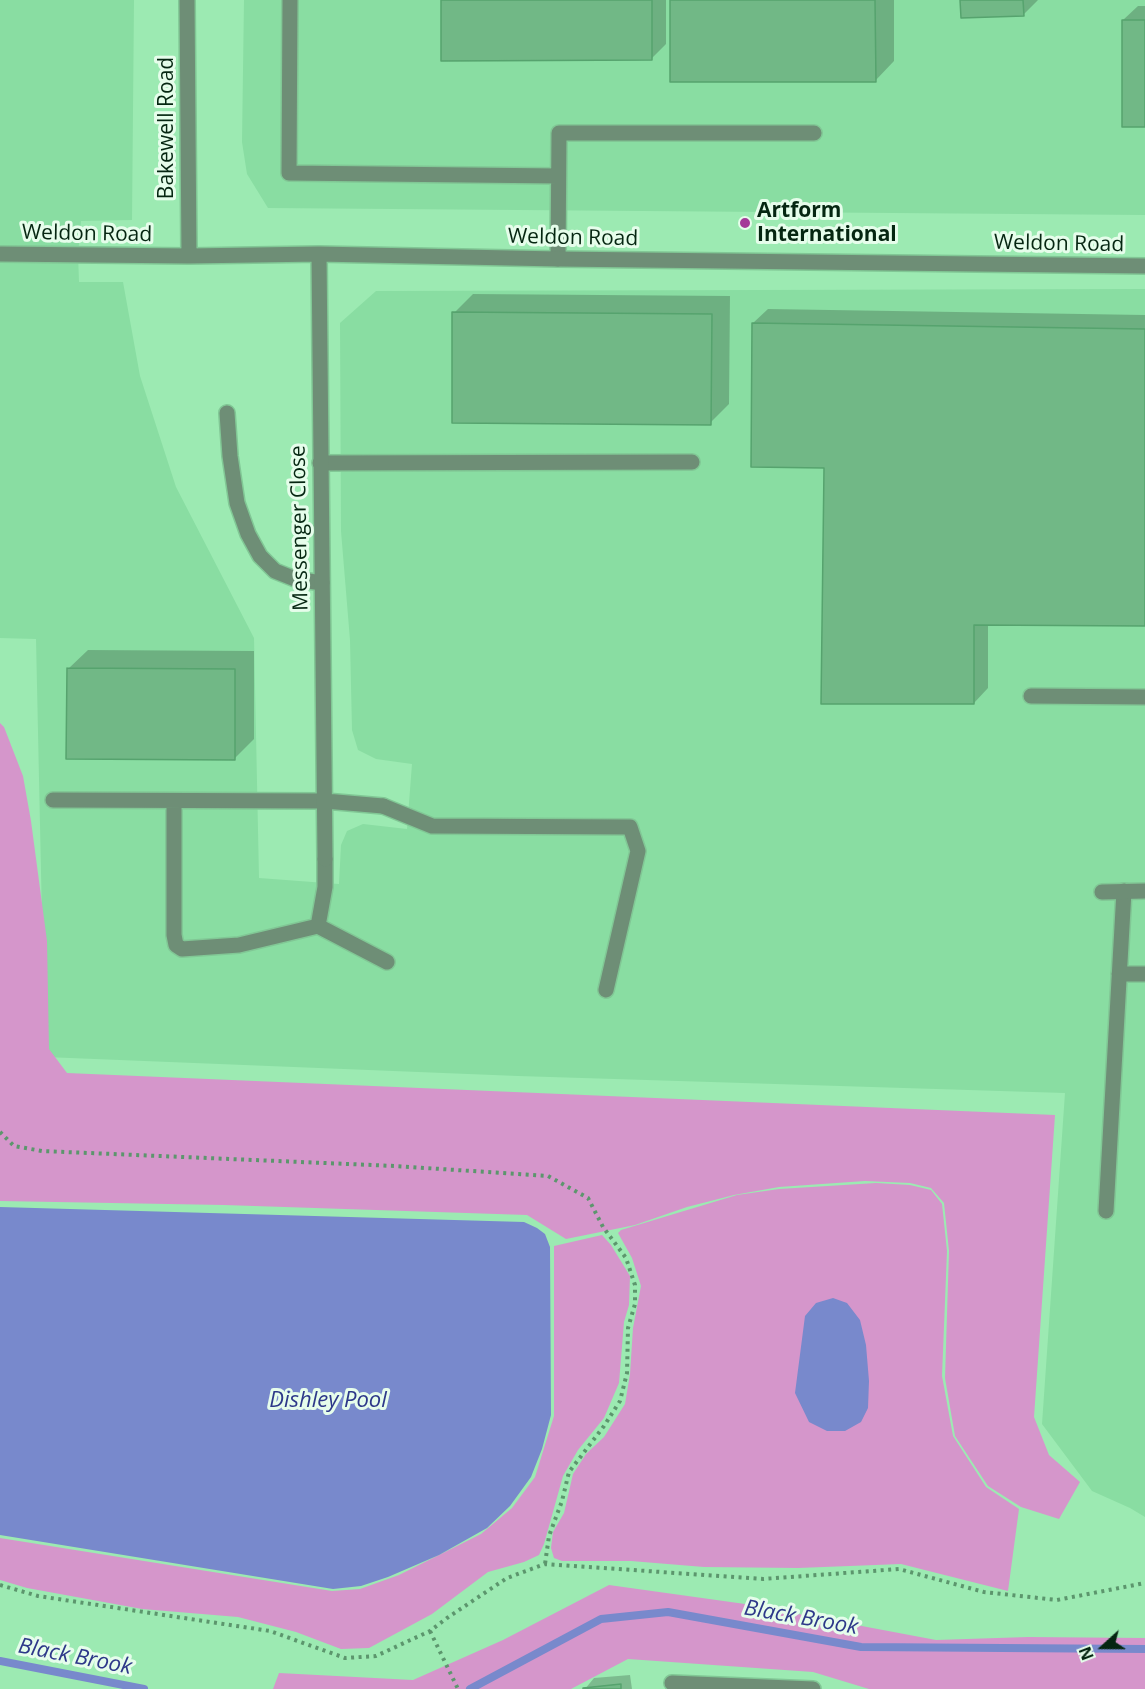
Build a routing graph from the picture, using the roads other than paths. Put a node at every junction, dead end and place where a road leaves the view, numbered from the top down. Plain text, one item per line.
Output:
1 (187, 0) edge
2 (290, 0) edge
3 (814, 133) dead end
4 (558, 176) junction
5 (0, 254) edge
6 (319, 254) junction
7 (189, 256) junction
8 (558, 260) junction
9 (1145, 266) edge
10 (227, 413) dead end
11 (692, 462) dead end
12 (320, 463) junction
13 (322, 583) junction
14 (1031, 696) dead end
15 (1145, 697) edge
16 (53, 800) dead end
17 (174, 801) junction
18 (325, 801) junction
19 (1102, 891) dead end
20 (1124, 891) junction
21 (1145, 891) edge
22 (318, 926) junction
23 (387, 962) dead end
24 (1119, 974) junction
25 (1145, 974) edge
26 (606, 990) dead end
27 (1106, 1211) dead end
28 (672, 1683) dead end
29 (813, 1689) edge

1 - 7 street, Bakewell Road
2 - 4 street
3 - 4 street
4 - 8 street
5 - 7 street, Weldon Road
6 - 7 street, Weldon Road
6 - 8 street, Weldon Road
6 - 12 street, Messenger Close
8 - 9 street, Weldon Road
10 - 13 street
11 - 12 street
12 - 13 street, Messenger Close
13 - 18 street, Messenger Close
14 - 15 street
16 - 17 street
17 - 18 street
17 - 22 street
18 - 22 street, Messenger Close
18 - 26 street
19 - 20 street
20 - 21 street
20 - 24 street
22 - 23 street
24 - 25 street
24 - 27 street
28 - 29 street

